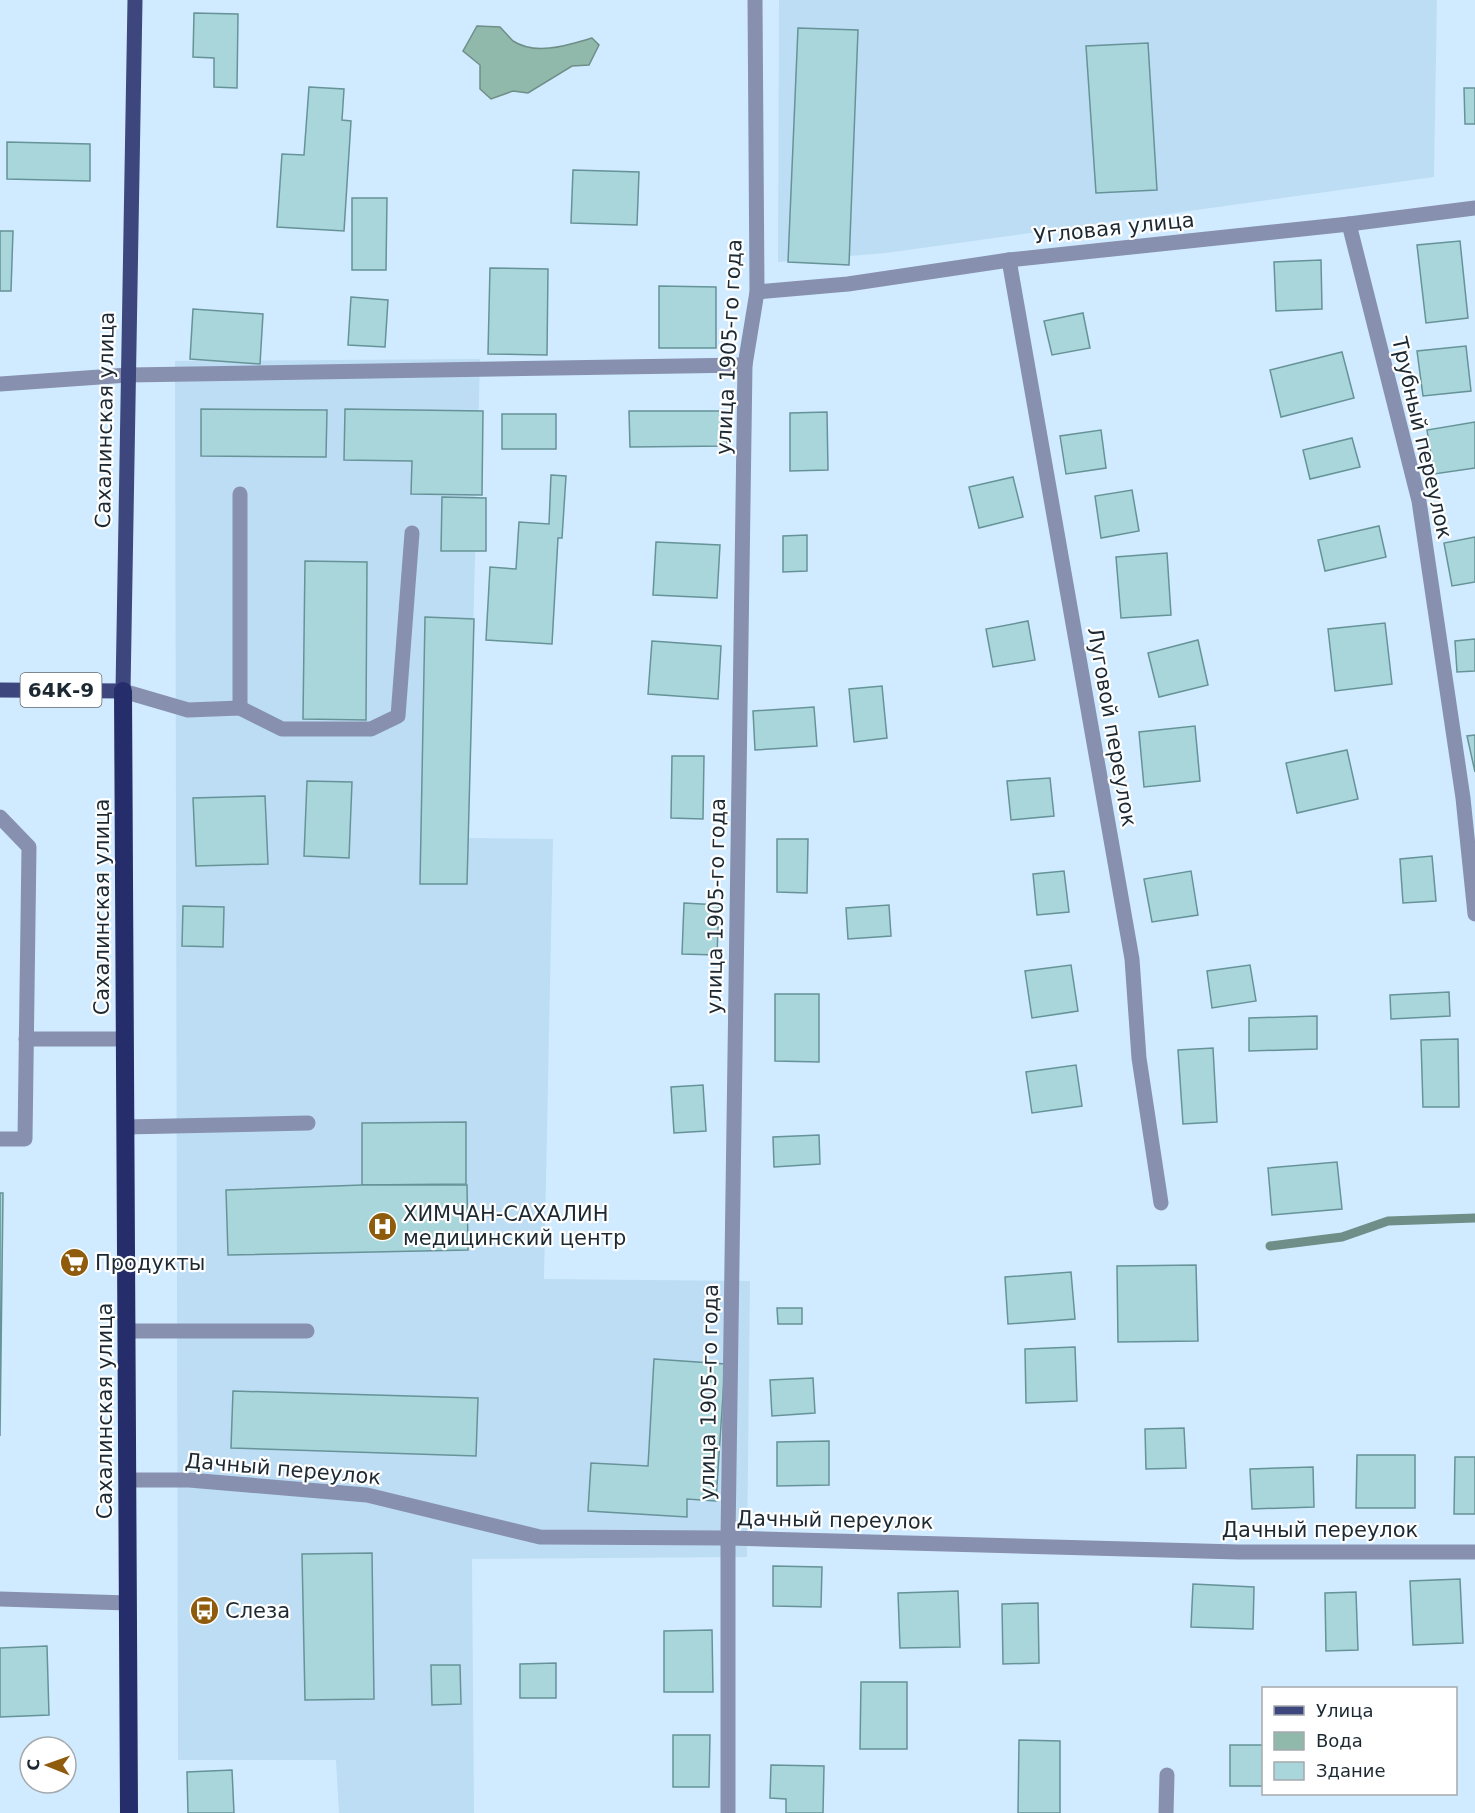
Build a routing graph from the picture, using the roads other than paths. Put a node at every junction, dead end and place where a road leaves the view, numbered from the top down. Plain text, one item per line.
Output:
1 (135, 0) edge
2 (755, 0) edge
3 (1475, 208) edge
4 (1349, 224) junction
5 (1010, 260) junction
6 (758, 292) junction
7 (745, 365) junction
8 (128, 375) junction
9 (0, 384) edge
10 (240, 494) dead end
11 (412, 533) dead end
12 (0, 690) edge
13 (123, 691) junction
14 (240, 708) junction
15 (0, 817) edge
16 (1475, 914) edge
17 (26, 1039) junction
18 (125, 1039) junction
19 (308, 1123) dead end
20 (125, 1127) junction
21 (0, 1139) edge
22 (1161, 1203) dead end
23 (127, 1331) junction
24 (307, 1331) dead end
25 (127, 1480) junction
26 (728, 1538) junction
27 (1475, 1551) edge
28 (0, 1599) edge
29 (128, 1603) junction
30 (1167, 1775) dead end
31 (129, 1813) edge
32 (728, 1813) edge
33 (1166, 1813) edge

1 - 8 main road, Сахалинская улица
2 - 6 street, улица 1905-го года
3 - 4 street, Угловая улица
4 - 5 street, Угловая улица
4 - 16 street, Трубный переулок
5 - 6 street, Угловая улица
5 - 22 street, Луговой переулок
6 - 7 street, улица 1905-го года
7 - 8 street
7 - 26 street, улица 1905-го года
8 - 9 street
8 - 13 main road, Сахалинская улица
10 - 14 street
11 - 14 street
12 - 13 main road, 64К-9
13 - 14 street
13 - 18 highway, Сахалинская улица
15 - 17 street
17 - 18 street
17 - 21 street
18 - 20 highway, Сахалинская улица
19 - 20 street
20 - 23 highway, Сахалинская улица
23 - 24 street
23 - 25 highway, Сахалинская улица
25 - 26 street, Дачный переулок
25 - 29 highway, Сахалинская улица
26 - 27 street, Дачный переулок
26 - 32 street, улица 1905-го года
28 - 29 street
29 - 31 highway, Сахалинская улица
30 - 33 street

